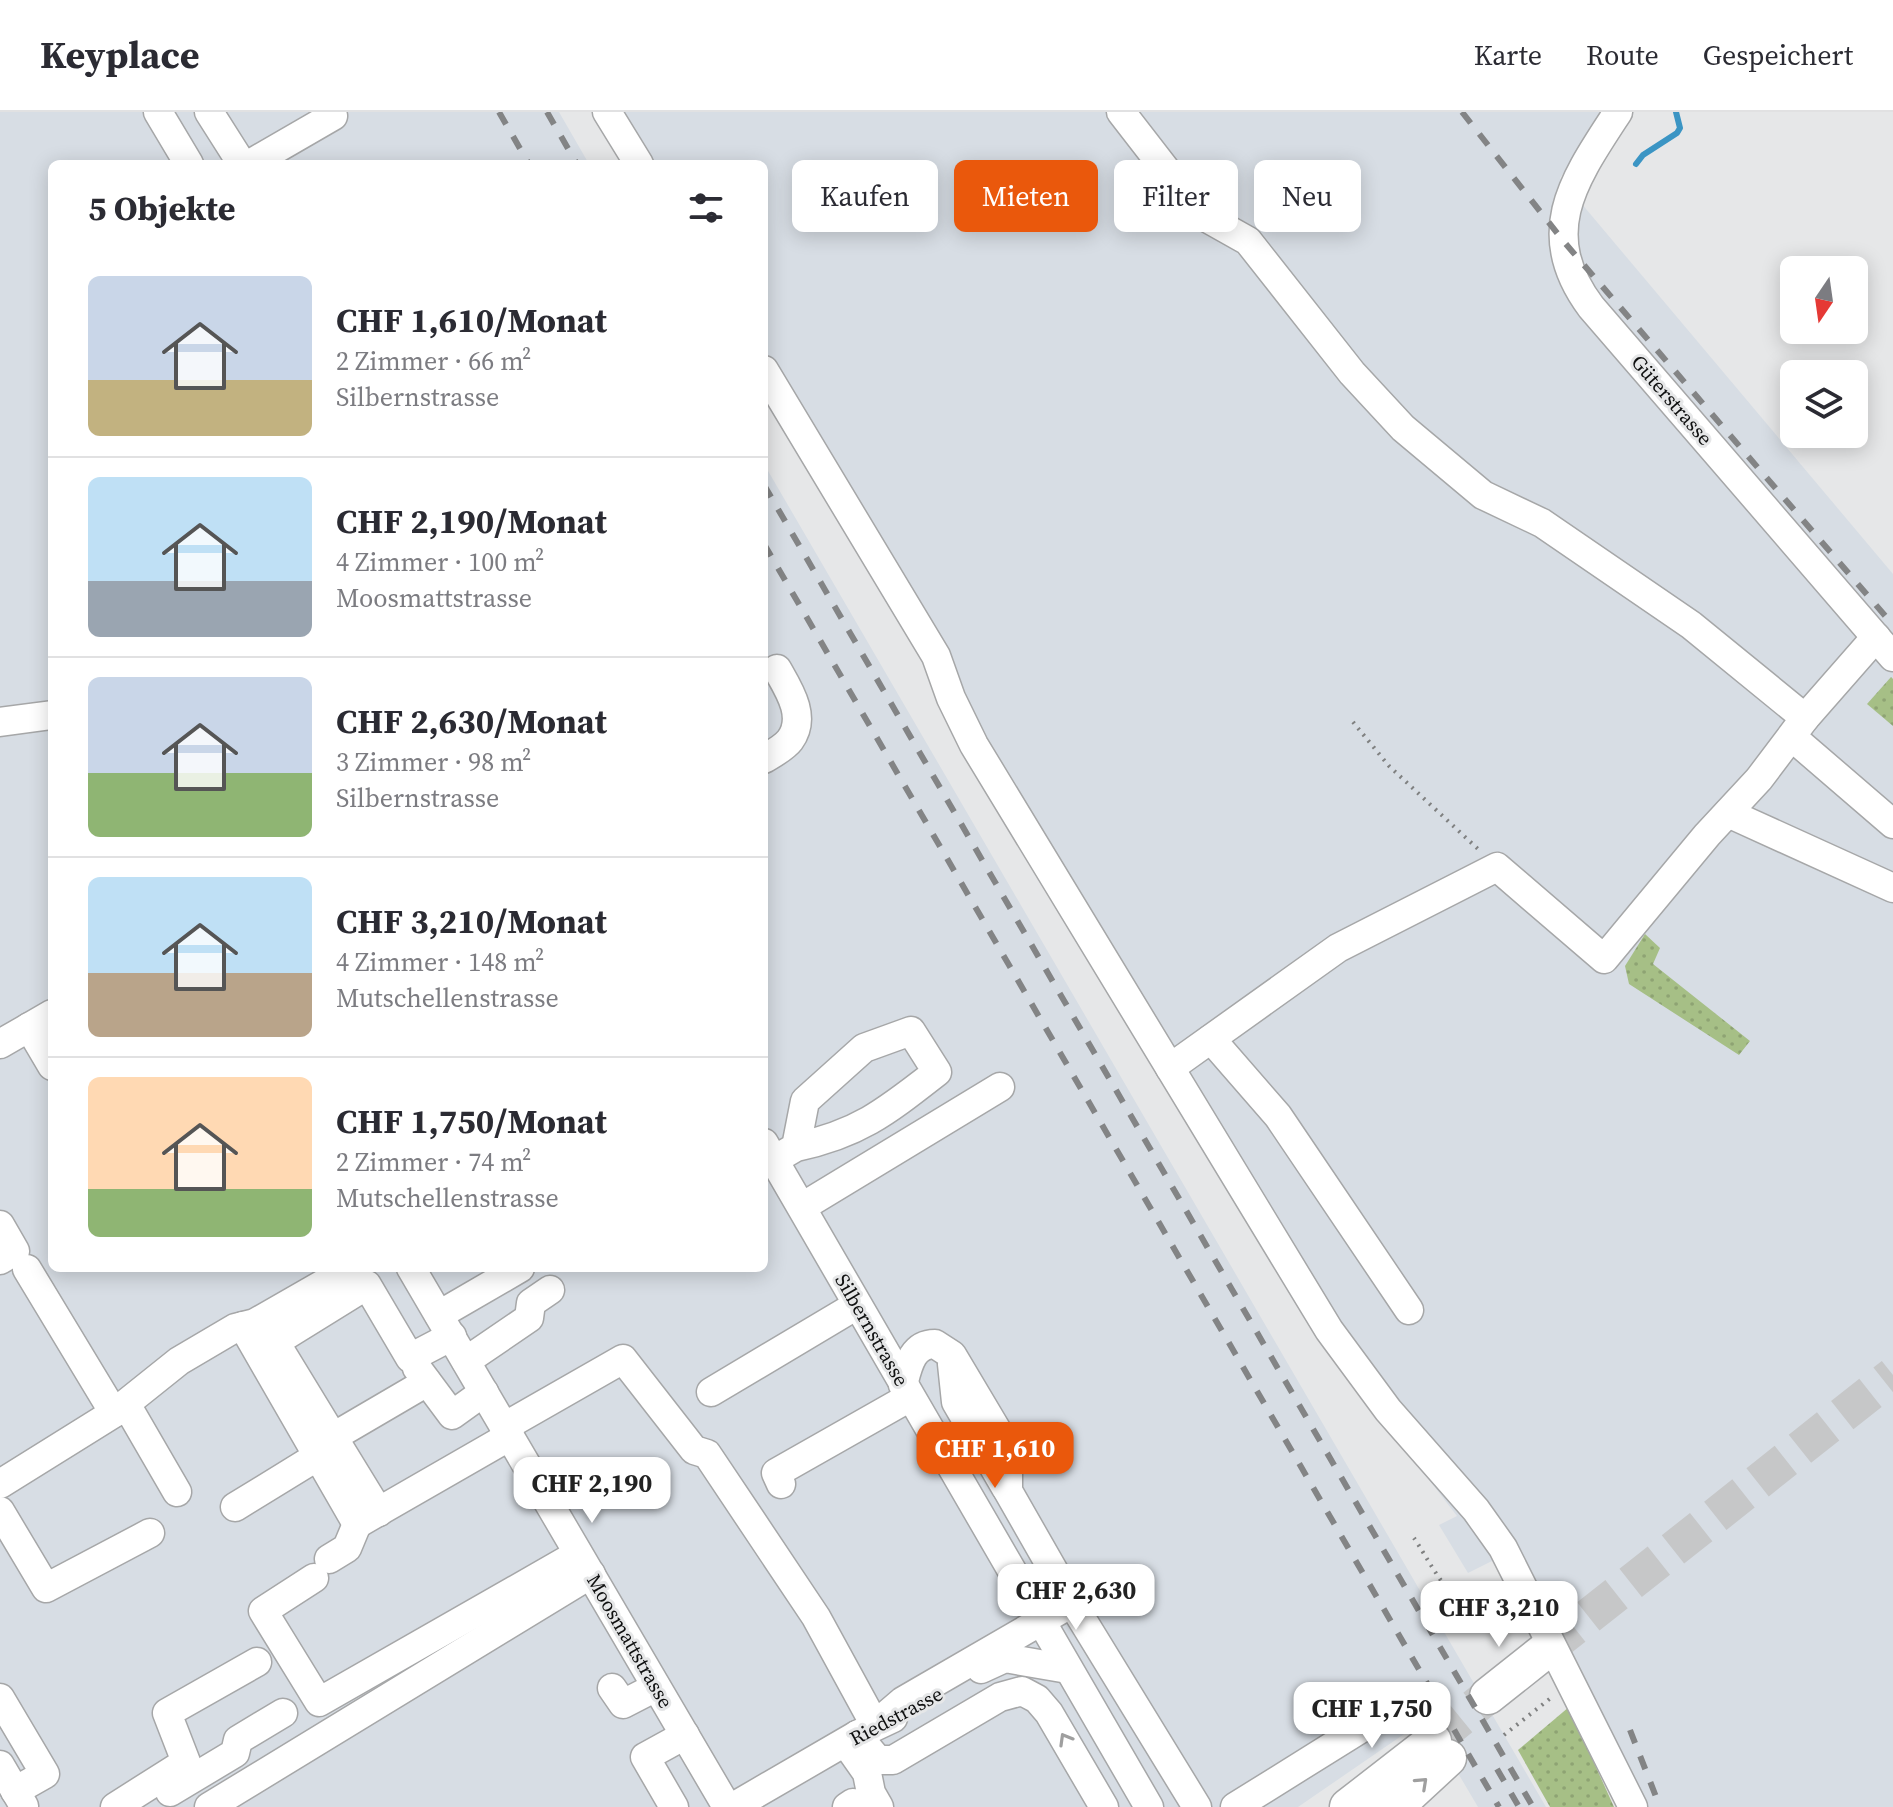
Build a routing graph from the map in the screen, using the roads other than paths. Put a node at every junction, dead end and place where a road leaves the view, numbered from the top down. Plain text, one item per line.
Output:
1 (209, 112) edge
2 (331, 112) edge
3 (607, 112) edge
4 (1121, 112) edge
5 (1618, 112) edge
6 (167, 115) edge
7 (187, 160) edge
8 (239, 160) edge
9 (257, 160) edge
10 (637, 160) edge
11 (768, 377) edge
12 (1885, 647) edge
13 (777, 669) dead end
14 (48, 716) edge
15 (0, 722) edge
16 (1798, 727) junction
17 (768, 756) edge
18 (1728, 813) junction
19 (1893, 824) edge
20 (1893, 888) edge
21 (43, 1027) edge
22 (1211, 1039) junction
23 (0, 1044) edge
24 (48, 1049) edge
25 (1170, 1068) junction
26 (1000, 1087) dead end
27 (778, 1150) edge
28 (802, 1207) junction
29 (0, 1225) edge
30 (0, 1260) edge
31 (27, 1269) dead end
32 (344, 1272) edge
33 (413, 1272) edge
34 (515, 1272) edge
35 (550, 1290) dead end
36 (857, 1305) junction
37 (1409, 1310) dead end
38 (243, 1326) junction
39 (445, 1326) junction
40 (410, 1358) junction
41 (466, 1361) junction
42 (427, 1382) junction
43 (907, 1391) junction
44 (484, 1392) junction
45 (711, 1392) dead end
46 (120, 1408) junction
47 (507, 1432) junction
48 (325, 1446) junction
49 (0, 1484) edge
50 (781, 1484) dead end
51 (177, 1492) dead end
52 (235, 1507) dead end
53 (0, 1511) edge
54 (368, 1518) junction
55 (150, 1533) dead end
56 (584, 1564) junction
57 (1072, 1603) junction
58 (1039, 1621) junction
59 (257, 1662) dead end
60 (1068, 1669) junction
61 (1551, 1673) tunnel mouth
62 (656, 1687) junction
63 (612, 1688) dead end
64 (0, 1698) edge
65 (283, 1713) dead end
66 (1498, 1715) tunnel mouth
67 (1376, 1719) dead end
68 (685, 1735) junction
69 (852, 1738) junction
70 (0, 1766) edge
71 (20, 1799) edge
72 (864, 1806) edge
73 (115, 1807) edge
74 (145, 1807) edge
75 (209, 1807) edge
76 (674, 1807) edge
77 (730, 1807) edge
78 (1104, 1807) edge
79 (1149, 1807) edge
80 (1197, 1807) edge
81 (1235, 1807) edge
82 (1348, 1807) edge
83 (1395, 1807) edge
84 (1633, 1807) edge

1 - 8 street
2 - 9 street
3 - 10 street
4 - 16 street
5 - 12 street, Güterstrasse
6 - 7 street
11 - 25 street
12 - 16 street
13 - 17 street
14 - 15 street
16 - 18 street
16 - 19 street
18 - 20 street
18 - 22 street
21 - 23 street
21 - 24 street
22 - 25 street
22 - 37 street
25 - 84 street
26 - 28 street
27 - 27 street
27 - 28 street, Silbernstrasse
28 - 36 street, Silbernstrasse
29 - 30 street
31 - 46 street
32 - 38 street
33 - 39 street, Moosmattstrasse
34 - 39 street
35 - 41 street
36 - 43 street, Silbernstrasse
36 - 45 street
38 - 46 street
38 - 48 street
39 - 40 street
39 - 41 street, Moosmattstrasse
40 - 42 street
40 - 48 street
41 - 44 street, Moosmattstrasse
42 - 44 street
42 - 48 street
43 - 50 street
43 - 57 street
43 - 58 street, Silbernstrasse
44 - 47 street, Moosmattstrasse
46 - 49 street
46 - 51 street
47 - 54 street
47 - 56 street, Moosmattstrasse
47 - 69 street
48 - 52 street
48 - 54 street
53 - 55 street
54 - 56 street
56 - 62 street, Moosmattstrasse
56 - 75 street
57 - 58 street
57 - 80 street
58 - 60 street, Silbernstrasse
58 - 69 street
59 - 73 street
60 - 69 street, Riedstrasse
60 - 79 street, Silbernstrasse
61 - 66 main road
62 - 63 street
62 - 68 street, Moosmattstrasse
64 - 71 street
65 - 74 street
67 - 81 street
68 - 76 street
68 - 77 street, Moosmattstrasse
69 - 72 street
69 - 77 street, Riedstrasse
78 -> 69 street
70 - 71 street
83 -> 82 main road

